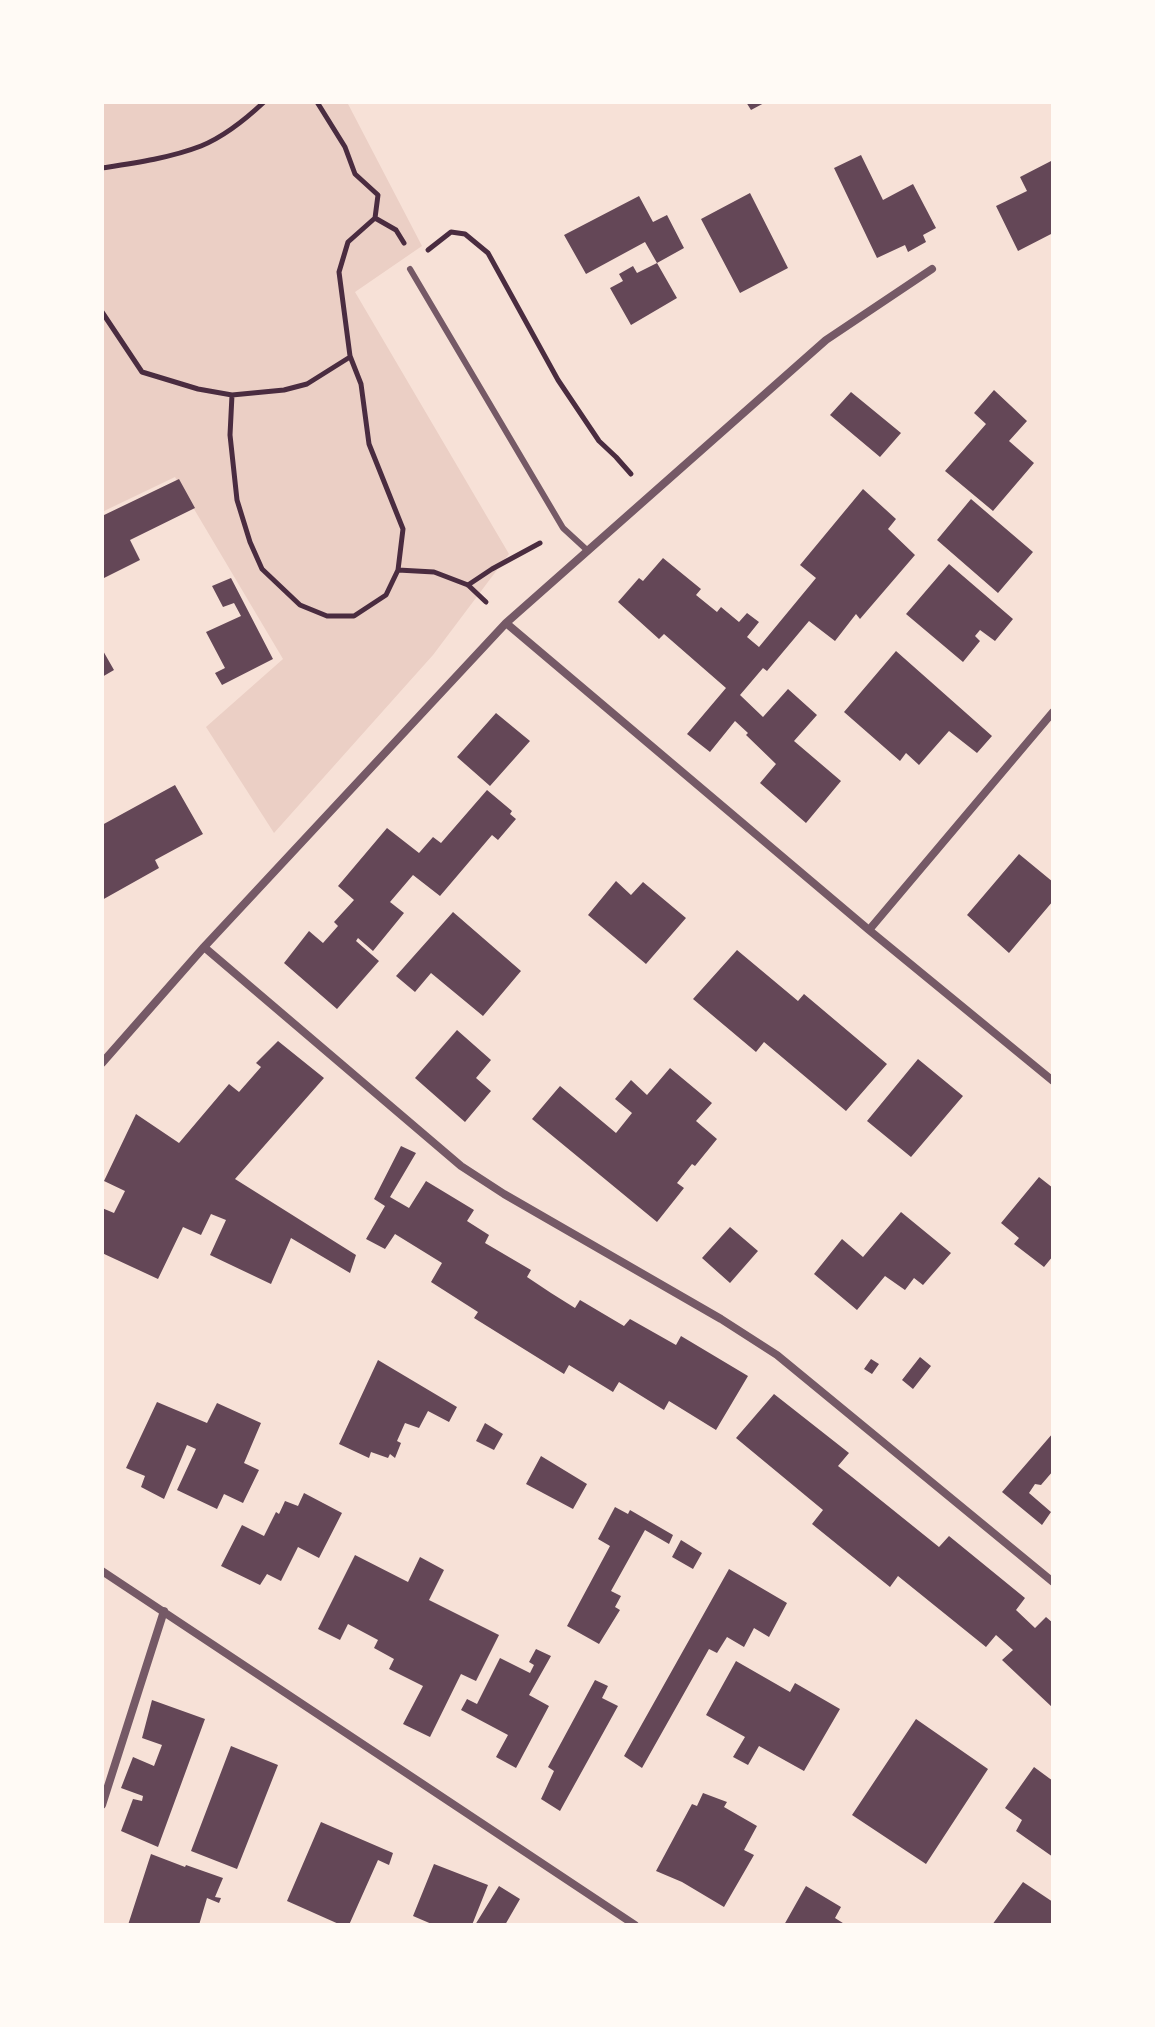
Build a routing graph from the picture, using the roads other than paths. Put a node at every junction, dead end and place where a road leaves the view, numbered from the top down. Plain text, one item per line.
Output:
1 (410, 269) dead end
2 (932, 269) dead end
3 (588, 551) junction
4 (506, 623) junction
5 (1053, 712) edge
6 (869, 930) junction
7 (204, 947) junction
8 (102, 1063) edge
9 (1053, 1081) edge
10 (102, 1571) edge
11 (1053, 1582) edge
12 (164, 1611) junction
13 (102, 1805) edge
14 (620, 1914) junction
15 (616, 1925) edge
16 (635, 1925) edge

1 - 3 lane
2 - 3 street
3 - 4 street
4 - 6 street
4 - 7 street
5 - 6 street
6 - 9 street
7 - 8 street
7 - 11 street
10 - 12 street
12 - 13 street
12 - 14 street
14 - 15 street
14 - 16 street

